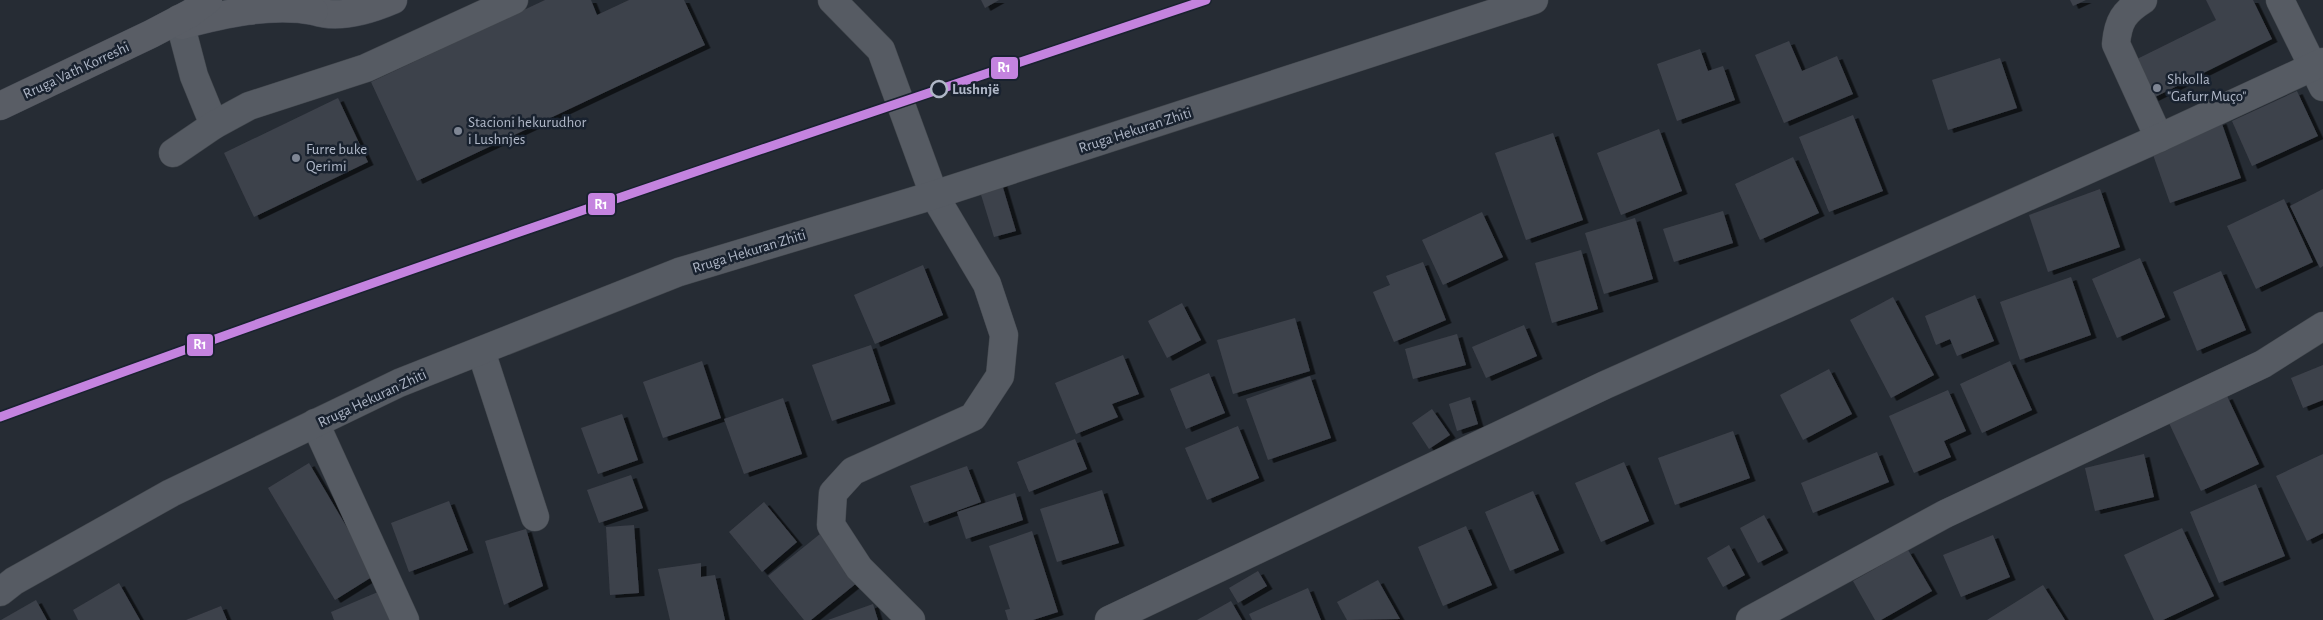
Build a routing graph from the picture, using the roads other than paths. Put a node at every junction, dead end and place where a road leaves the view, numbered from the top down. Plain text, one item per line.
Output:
1 (208, 0) edge
2 (393, 0) edge
3 (514, 0) edge
4 (832, 0) edge
5 (1534, 0) edge
6 (2143, 0) edge
7 (2280, 0) edge
8 (305, 6) edge
9 (180, 22) junction
10 (2320, 72) edge
11 (0, 106) edge
12 (214, 125) junction
13 (2159, 138) junction
14 (172, 152) dead end
15 (934, 195) junction
16 (2323, 326) edge
17 (480, 351) junction
18 (315, 423) junction
19 (535, 517) dead end
20 (0, 592) edge
21 (405, 620) edge
22 (911, 620) edge
23 (1109, 620) edge
24 (1750, 620) edge

1 - 9 main road, Rruga Vath Korreshi
2 - 8 main road, Rruga Vath Korreshi
3 - 12 street
4 - 15 street
5 - 15 street, Rruga Hekuran Zhiti
6 - 13 street
7 - 10 street
8 - 9 main road, Rruga Vath Korreshi
9 - 11 main road, Rruga Vath Korreshi
9 - 12 street
10 - 13 street
12 - 14 street
13 - 23 street
15 - 17 street, Rruga Hekuran Zhiti
15 - 22 street
16 - 24 street
17 - 18 street, Rruga Hekuran Zhiti
17 - 19 street
18 - 20 street, Rruga Hekuran Zhiti
18 - 21 street

